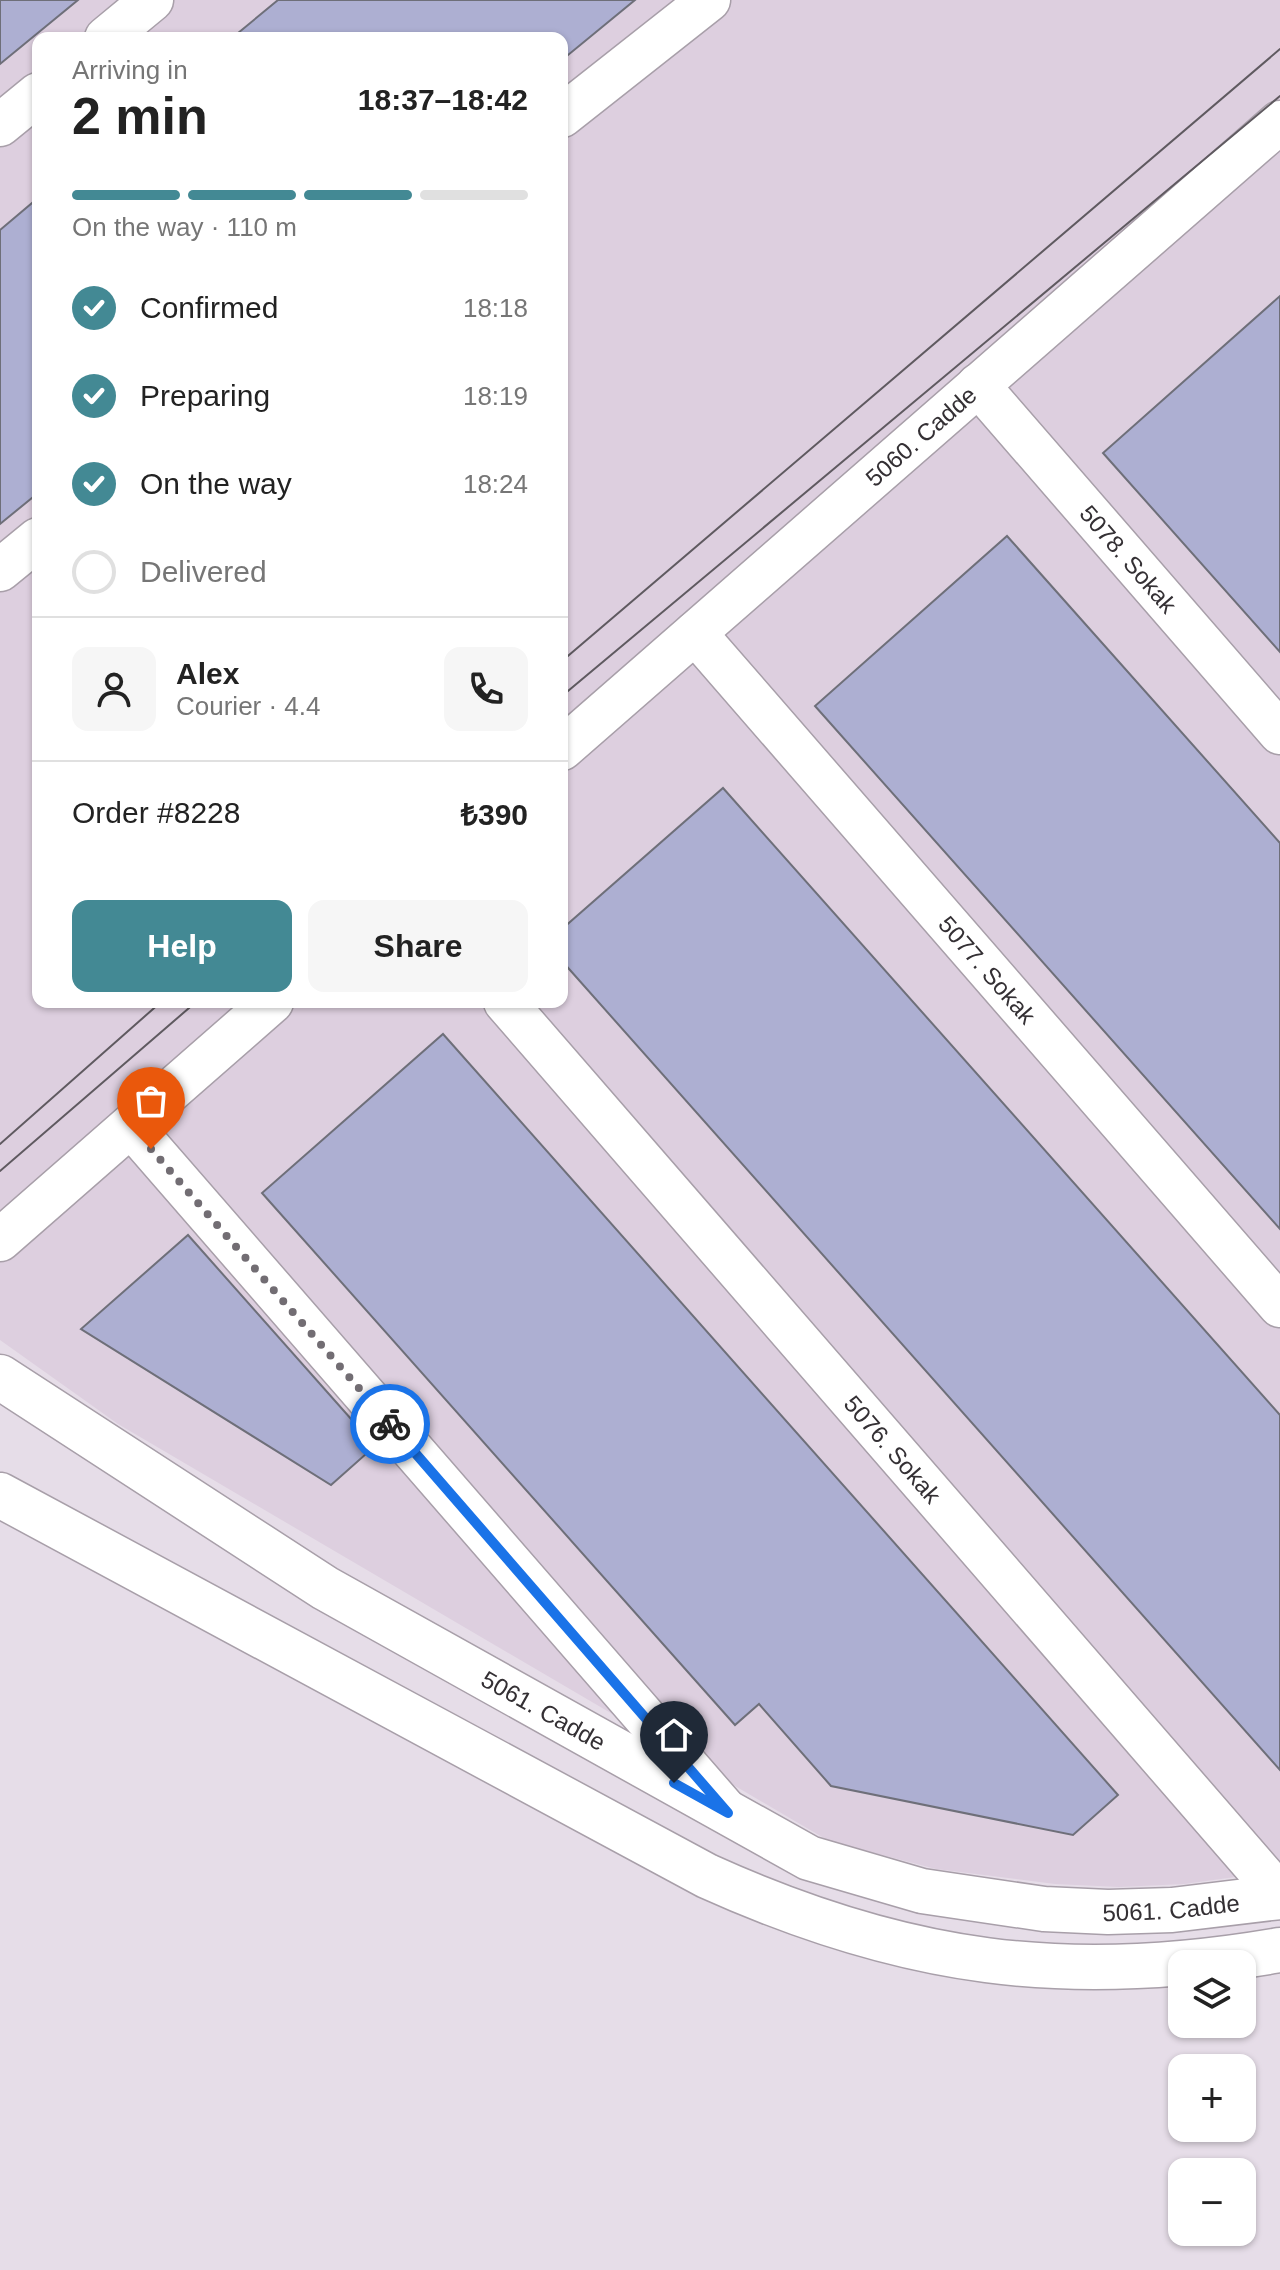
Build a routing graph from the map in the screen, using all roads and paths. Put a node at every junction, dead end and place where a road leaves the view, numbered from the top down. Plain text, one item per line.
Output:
1 (152, 0) edge
2 (709, 0) edge
3 (118, 32) edge
4 (32, 99) edge
5 (568, 111) edge
6 (0, 125) edge
7 (1274, 140) edge
8 (978, 385) junction
9 (32, 544) edge
10 (0, 570) edge
11 (695, 633) junction
12 (1280, 733) edge
13 (568, 744) edge
14 (265, 1008) edge
15 (510, 1008) edge
16 (131, 1126) junction
17 (0, 1240) edge
18 (1280, 1306) edge
19 (0, 1377) edge
20 (0, 1495) edge
21 (728, 1813) junction
22 (1280, 1896) edge
23 (1280, 1950) edge

1 - 3 street
2 - 5 street
4 - 6 street
7 - 8 street, 5060. Cadde
8 - 11 street, 5060. Cadde
8 - 12 street, 5078. Sokak
9 - 10 street
11 - 13 street, 5060. Cadde
11 - 18 street, 5077. Sokak
14 - 16 street
15 - 22 street, 5076. Sokak
16 - 17 street
16 - 21 street
19 - 21 street, 5061. Cadde
20 - 23 street
21 - 22 street, 5061. Cadde

